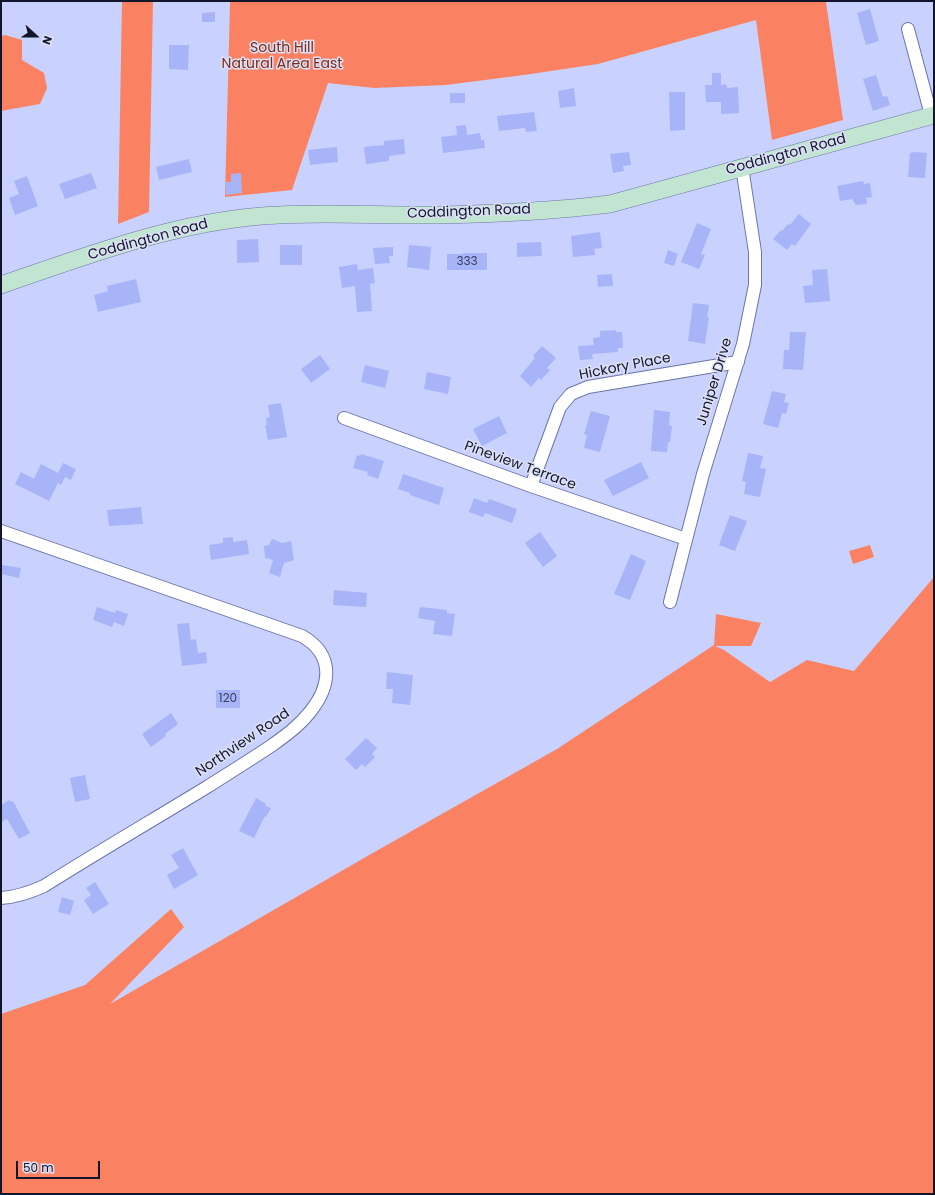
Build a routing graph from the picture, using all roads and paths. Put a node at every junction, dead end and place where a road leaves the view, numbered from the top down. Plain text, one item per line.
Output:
1 (908, 29) dead end
2 (933, 115) edge
3 (742, 168) junction
4 (1, 285) edge
5 (738, 362) junction
6 (344, 418) dead end
7 (531, 486) junction
8 (1, 531) edge
9 (686, 539) junction
10 (670, 602) dead end
11 (1, 898) edge

1 - 2 street
2 - 3 street, Coddington Road
3 - 4 street, Coddington Road
3 - 5 street, Juniper Drive
5 - 7 street, Hickory Place
5 - 9 street, Juniper Drive
6 - 7 street, Pineview Terrace
7 - 9 street, Pineview Terrace
8 - 11 street, Northview Road
9 - 10 street, Juniper Drive

